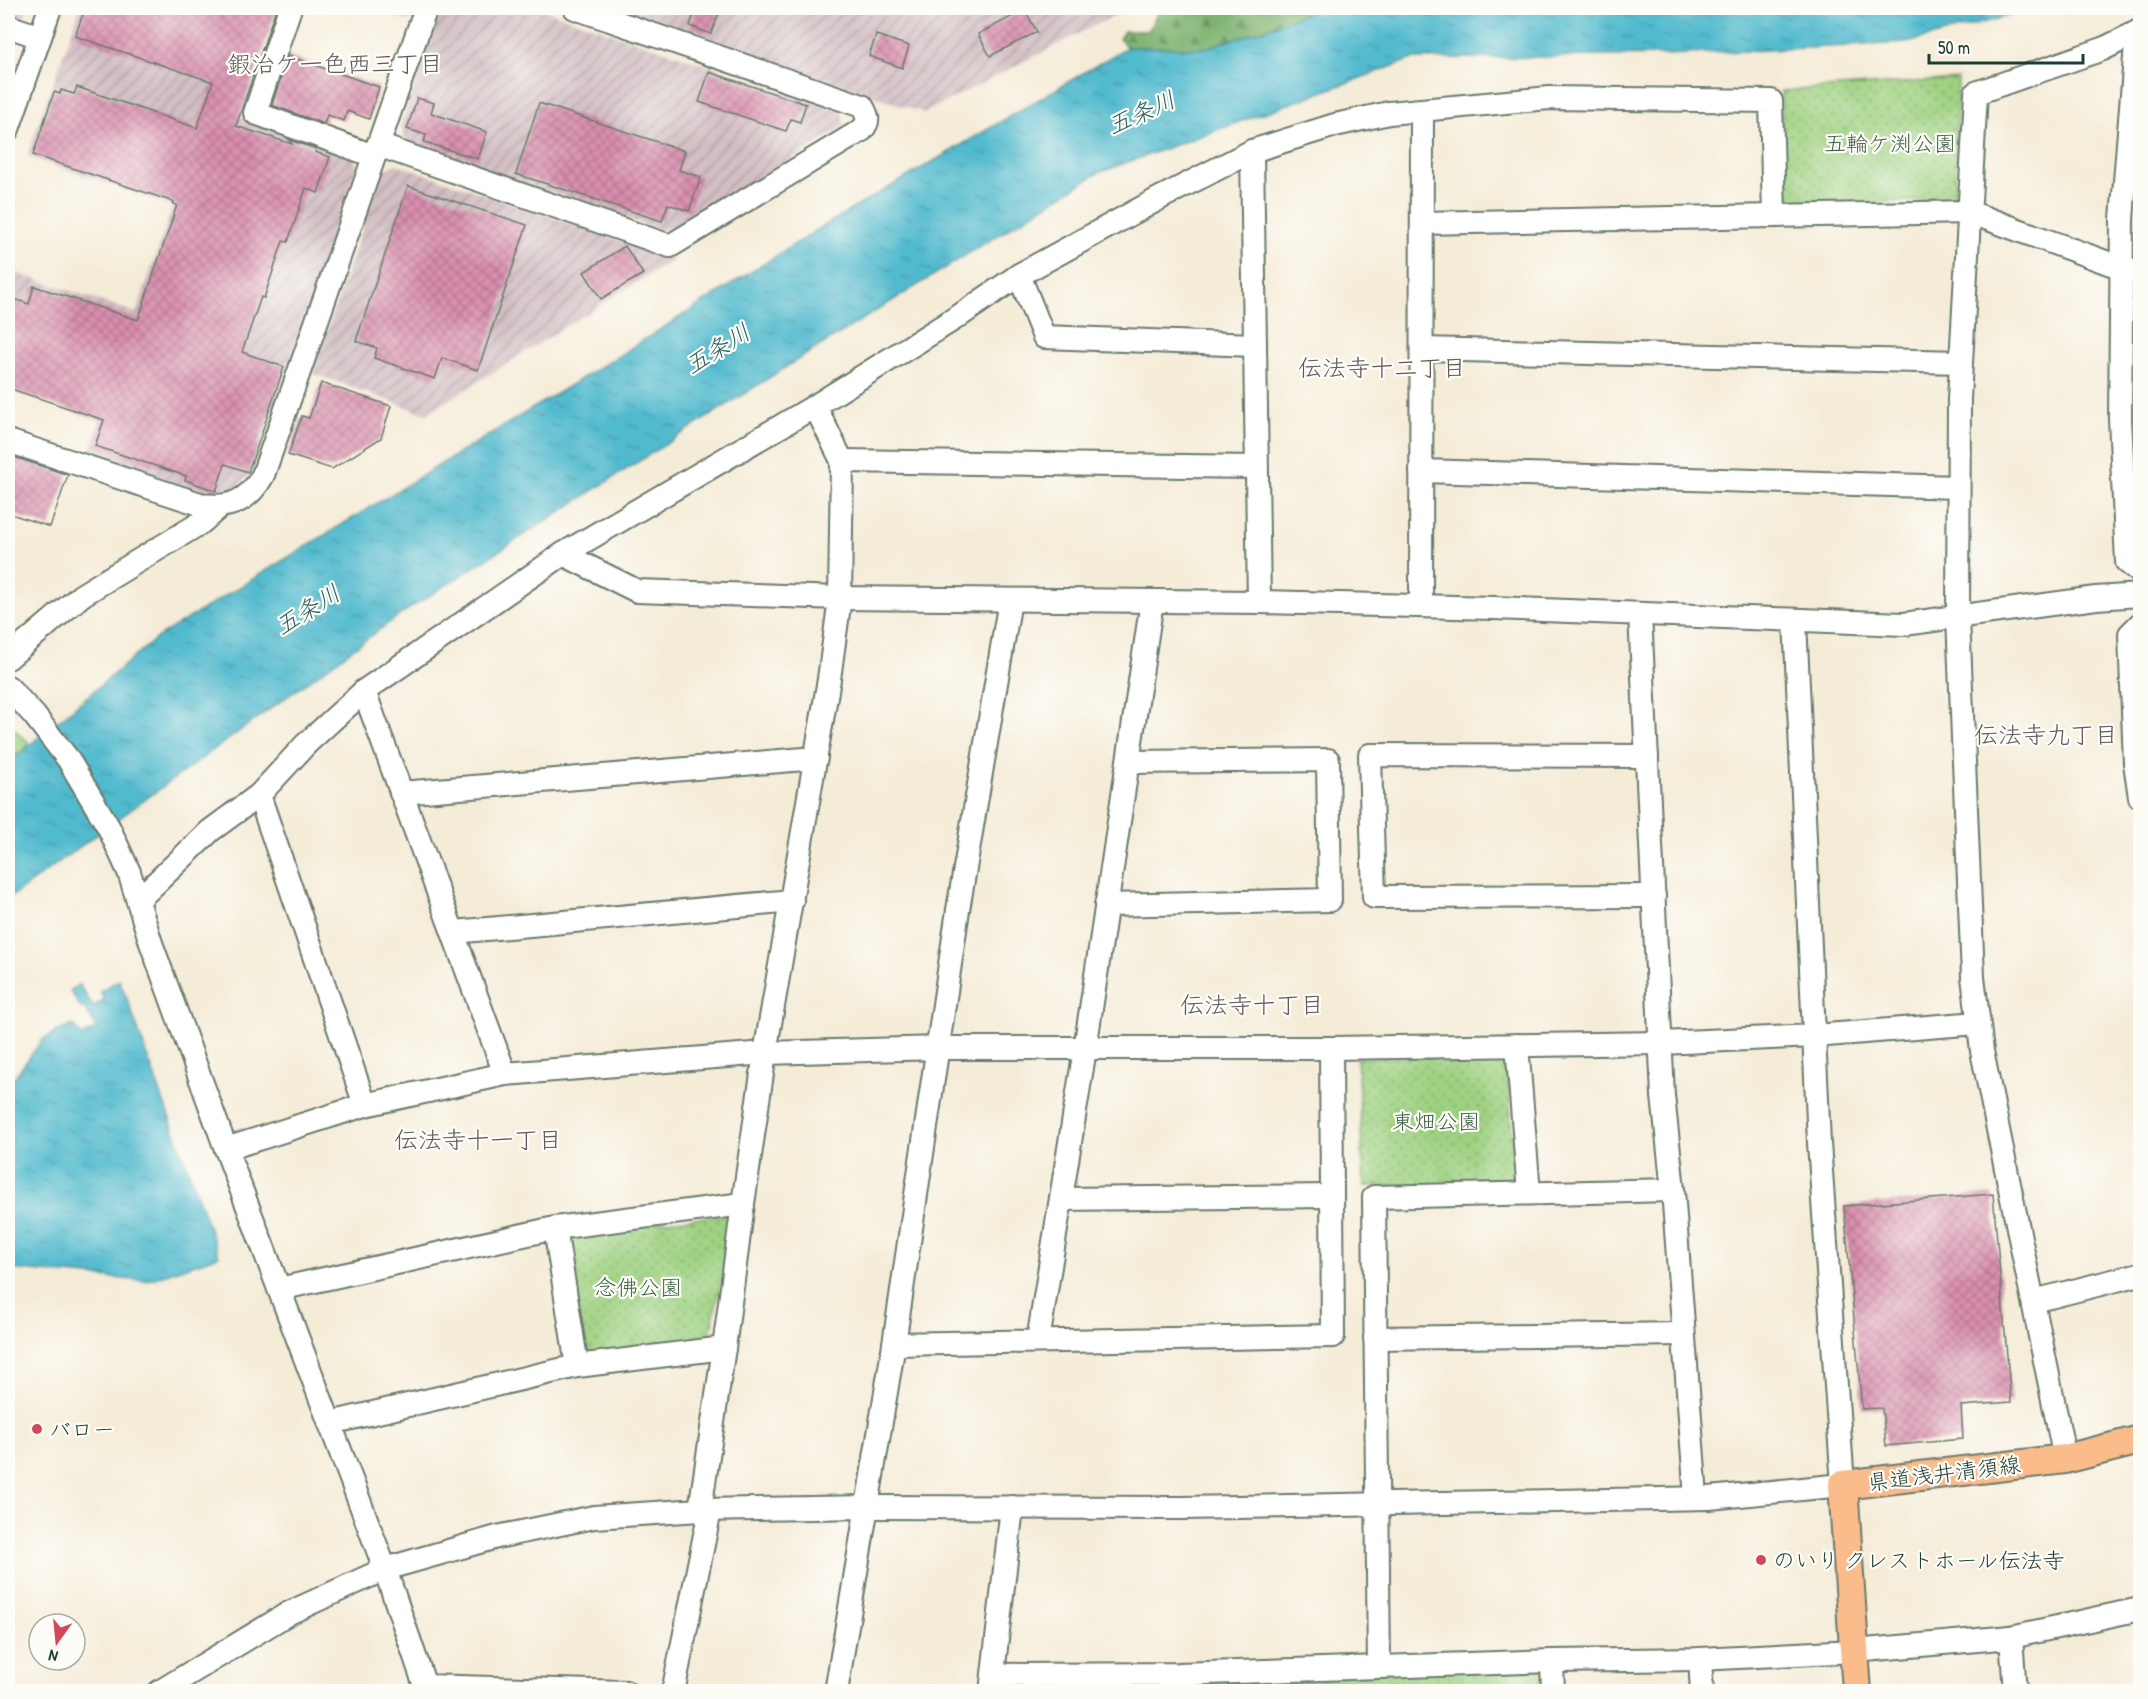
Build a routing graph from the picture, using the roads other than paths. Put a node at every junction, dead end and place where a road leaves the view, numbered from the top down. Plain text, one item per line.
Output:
1 (50, 8) edge
2 (290, 8) edge
3 (426, 8) edge
4 (575, 8) edge
5 (8, 26) edge
6 (40, 37) junction
7 (1422, 110) junction
8 (8, 129) edge
9 (376, 150) junction
10 (1252, 151) junction
11 (1969, 212) junction
12 (1774, 216) junction
13 (1422, 223) junction
14 (2131, 270) edge
15 (1018, 275) junction
16 (1254, 345) junction
17 (1422, 349) junction
18 (1961, 362) junction
19 (815, 406) junction
20 (8, 441) edge
21 (843, 461) junction
22 (1256, 467) junction
23 (1421, 471) junction
24 (1958, 487) junction
25 (218, 508) junction
26 (563, 554) junction
27 (2140, 572) edge
28 (2140, 595) edge
29 (840, 598) junction
30 (1010, 600) junction
31 (1152, 601) junction
32 (1259, 602) junction
33 (1421, 606) junction
34 (1640, 614) junction
35 (1958, 617) junction
36 (1794, 620) junction
37 (2140, 624) edge
38 (8, 658) edge
39 (11, 691) edge
40 (364, 691) junction
41 (1647, 756) junction
42 (816, 758) junction
43 (1128, 762) junction
44 (401, 793) junction
45 (259, 795) junction
46 (2140, 797) edge
47 (1654, 896) junction
48 (138, 900) junction
49 (792, 901) junction
50 (1106, 905) junction
51 (454, 932) junction
52 (1978, 1023) junction
53 (1814, 1036) junction
54 (1661, 1043) junction
55 (1517, 1045) junction
56 (939, 1048) junction
57 (1331, 1048) junction
58 (1085, 1049) junction
59 (765, 1053) junction
60 (506, 1074) junction
61 (365, 1106) junction
62 (226, 1149) junction
63 (1673, 1190) junction
64 (1529, 1193) junction
65 (1331, 1196) junction
66 (1061, 1199) junction
67 (743, 1204) junction
68 (555, 1228) junction
69 (2140, 1274) edge
70 (279, 1289) junction
71 (2034, 1301) junction
72 (1683, 1334) junction
73 (1375, 1338) junction
74 (1038, 1341) junction
75 (894, 1344) junction
76 (724, 1348) junction
77 (577, 1366) junction
78 (330, 1423) junction
79 (2140, 1440) edge
80 (2065, 1459) junction
81 (1843, 1485) junction
82 (1696, 1498) junction
83 (1377, 1504) junction
84 (867, 1507) junction
85 (1012, 1507) junction
86 (705, 1510) junction
87 (385, 1569) junction
88 (2140, 1609) edge
89 (2011, 1637) junction
90 (1854, 1651) junction
91 (1700, 1659) junction
92 (1551, 1661) junction
93 (1379, 1667) junction
94 (992, 1683) edge
95 (1177, 1683) edge
96 (533, 1690) edge
97 (159, 1692) edge
98 (625, 1692) edge
99 (673, 1692) edge
100 (836, 1692) edge
101 (1553, 1692) edge
102 (1702, 1692) edge
103 (1857, 1692) edge
104 (2015, 1692) edge

1 - 6 street
2 - 9 street
3 - 9 street
4 - 9 street
5 - 6 street
6 - 8 street
7 - 10 street
7 - 12 street
7 - 13 street
9 - 25 street
10 - 15 street
10 - 16 street
11 - 12 street
11 - 14 street
11 - 14 street
11 - 18 street
12 - 13 street
13 - 17 street
14 - 27 street
15 - 16 street
15 - 19 street
16 - 22 street
17 - 18 street
17 - 23 street
18 - 24 street
19 - 21 street
19 - 26 street
20 - 25 street
21 - 22 street
21 - 29 street
22 - 32 street
23 - 24 street
23 - 33 street
24 - 35 street
25 - 38 street
26 - 29 street
26 - 40 street
28 - 35 street
29 - 30 street
29 - 42 street
30 - 31 street
30 - 56 street
31 - 32 street
31 - 43 street
32 - 33 street
33 - 34 street
34 - 36 street
34 - 41 street
35 - 36 street
35 - 52 street
36 - 53 street
37 - 46 street
39 - 48 street
40 - 44 street
40 - 45 street
41 - 47 street
41 - 47 street
42 - 44 street
42 - 49 street
43 - 50 street
43 - 50 street
44 - 51 street
45 - 48 street
45 - 61 street
47 - 54 street
48 - 62 street
49 - 51 street
49 - 59 street
50 - 58 street
51 - 60 street
52 - 53 street
52 - 71 street
53 - 54 street
53 - 81 street
54 - 55 street
54 - 63 street
55 - 57 street
55 - 64 street
56 - 58 street
56 - 59 street
56 - 75 street
57 - 58 street
57 - 65 street
58 - 66 street
59 - 60 street
59 - 67 street
60 - 61 street
61 - 62 street
62 - 70 street
63 - 64 street
63 - 72 street
64 - 73 street
65 - 66 street
65 - 74 street
66 - 74 street
67 - 68 street
67 - 76 street
68 - 70 street
68 - 77 street
69 - 71 street
70 - 78 street
71 - 80 street
72 - 73 street
72 - 82 street
73 - 83 street
74 - 75 street
75 - 84 street
76 - 77 street
76 - 86 street
77 - 78 street
78 - 87 street
79 - 80 main road, 県道浅井清須線
80 - 81 main road, 県道浅井清須線
81 - 82 street
81 - 90 main road, 県道浅井清須線
82 - 83 street
83 - 85 street
83 - 93 street
84 - 85 street
84 - 86 street
84 - 100 street
85 - 94 street
86 - 87 street
86 - 99 street
87 - 96 street
87 - 97 street
88 - 89 street
89 - 90 street
89 - 104 street
90 - 91 street
90 - 103 main road, 県道浅井清須線
91 - 92 street
91 - 102 street
92 - 93 street
92 - 101 street
93 - 95 street
94 - 95 street
96 - 98 street

